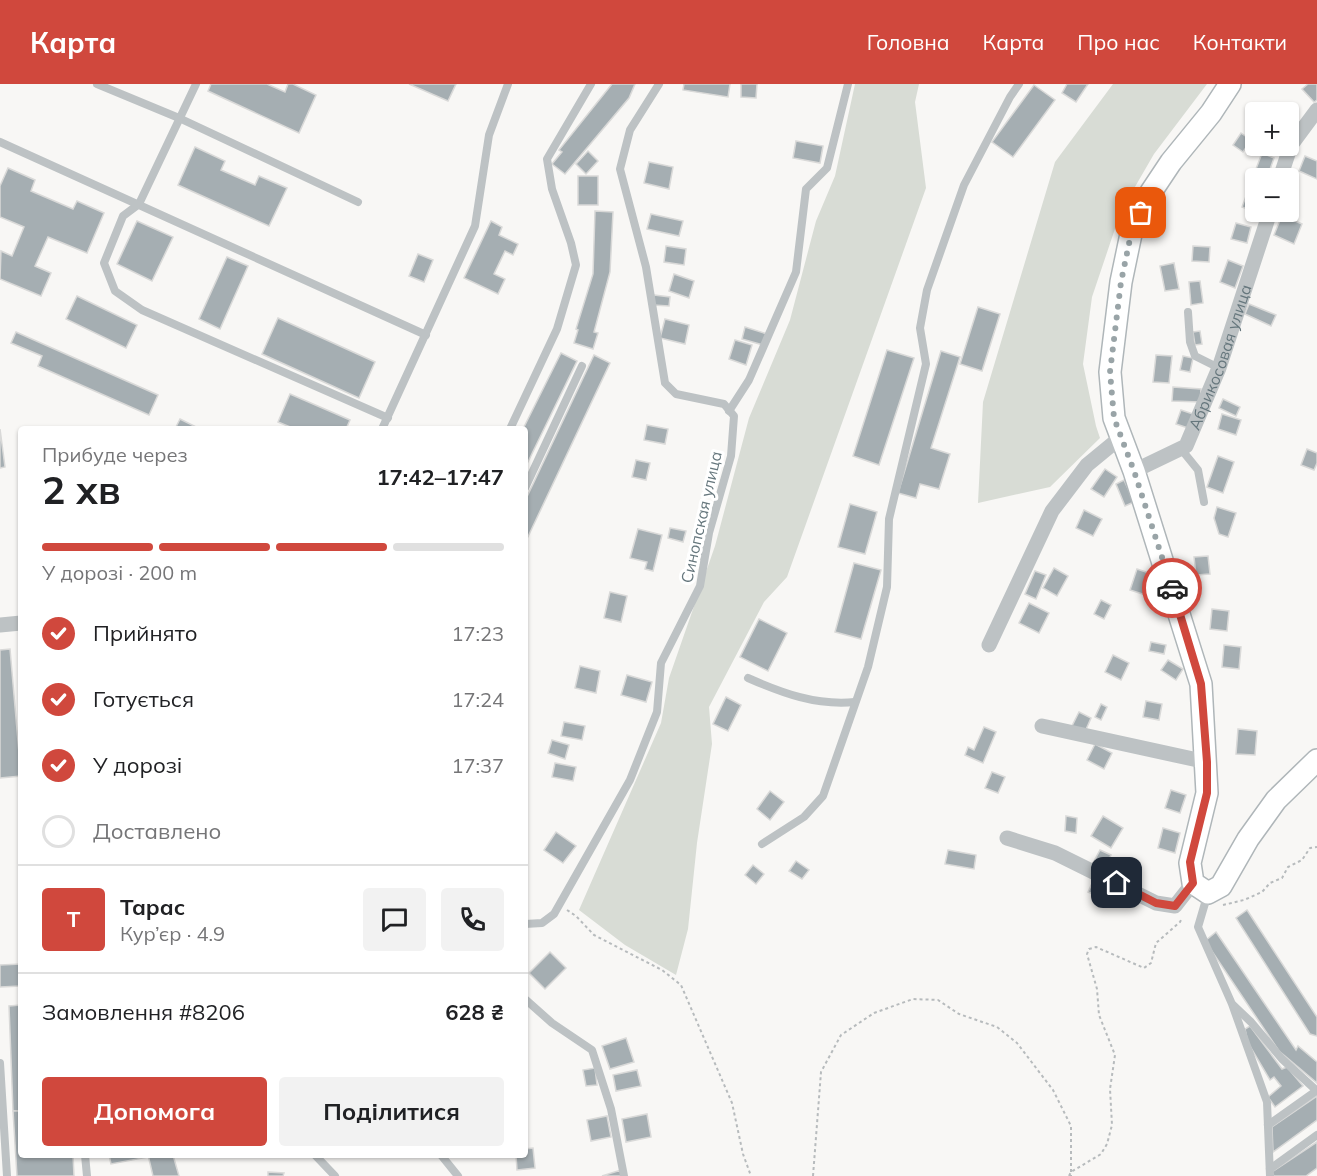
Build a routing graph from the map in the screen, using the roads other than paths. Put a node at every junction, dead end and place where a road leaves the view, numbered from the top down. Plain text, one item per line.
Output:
1 (97, 84) edge
2 (196, 84) edge
3 (508, 84) edge
4 (591, 84) edge
5 (659, 84) edge
6 (848, 84) edge
7 (1019, 84) edge
8 (1230, 84) edge
9 (1317, 110) edge
10 (179, 118) junction
11 (0, 142) edge
12 (1283, 168) edge
13 (358, 202) dead end
14 (139, 204) junction
15 (1267, 222) edge
16 (1188, 312) dead end
17 (426, 335) junction
18 (582, 366) dead end
19 (1219, 368) junction
20 (729, 411) junction
21 (388, 418) junction
22 (384, 426) edge
23 (511, 426) edge
24 (1121, 437) junction
25 (1181, 449) junction
26 (1134, 471) junction
27 (528, 482) edge
28 (1204, 502) dead end
29 (18, 623) edge
30 (0, 625) edge
31 (989, 645) dead end
32 (748, 678) dead end
33 (855, 702) junction
34 (1042, 726) dead end
35 (1317, 760) edge
36 (1207, 762) junction
37 (1006, 838) dead end
38 (762, 844) dead end
39 (1206, 894) junction
40 (528, 924) edge
41 (528, 1002) edge
42 (1232, 1004) junction
43 (0, 1063) edge
44 (1317, 1091) edge
45 (1268, 1125) junction
46 (1317, 1135) edge
47 (85, 1158) edge
48 (318, 1158) edge
49 (443, 1158) edge
50 (1270, 1172) edge
51 (7, 1176) edge
52 (87, 1176) edge
53 (335, 1176) edge
54 (458, 1176) edge
55 (624, 1176) edge

1 - 10 lane
2 - 10 lane
3 - 17 lane
4 - 23 lane
5 - 20 lane
6 - 20 lane
7 - 33 lane
8 - 24 main road
9 - 12 street
10 - 13 lane
10 - 14 lane
11 - 14 lane
14 - 17 lane
14 - 21 lane
15 - 19 street, Абрикосовая улица
16 - 19 lane
17 - 21 lane
18 - 27 lane
19 - 25 street, Абрикосовая улица
20 - 40 lane, Синопская улица
21 - 22 lane
24 - 26 main road
24 - 31 street
25 - 26 street, Абрикосовая улица
25 - 28 lane
26 - 36 main road
29 - 30 street
32 - 33 lane
33 - 38 lane
34 - 36 street
35 - 39 main road
36 - 39 main road
37 - 39 street
39 - 42 lane
41 - 55 lane
42 - 44 lane
42 - 45 lane
43 - 51 lane
44 - 45 lane
45 - 50 lane
46 - 50 lane
47 - 52 lane
48 - 53 lane
49 - 54 lane

